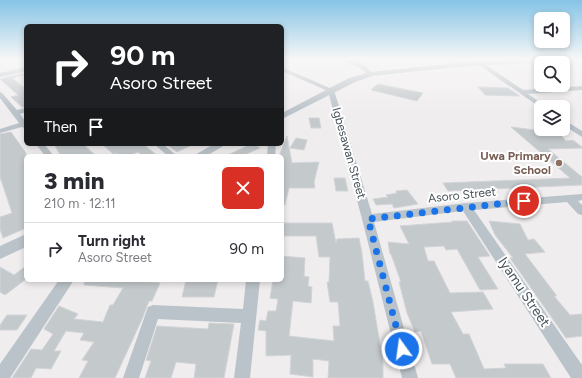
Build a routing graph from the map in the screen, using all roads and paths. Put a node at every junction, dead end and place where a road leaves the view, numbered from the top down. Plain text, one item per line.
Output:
1 (300, 77) edge
2 (363, 77) edge
3 (499, 77) edge
4 (572, 88) junction
5 (582, 88) edge
6 (331, 90) junction
7 (522, 92) junction
8 (0, 94) edge
9 (582, 94) edge
10 (534, 101) edge
11 (24, 111) edge
12 (16, 113) junction
13 (284, 115) edge
14 (24, 124) edge
15 (24, 125) edge
16 (570, 126) edge
17 (0, 131) edge
18 (582, 135) edge
19 (42, 146) edge
20 (160, 146) edge
21 (218, 146) edge
22 (48, 154) edge
23 (170, 154) edge
24 (202, 154) edge
25 (568, 197) junction
26 (582, 197) edge
27 (466, 207) junction
28 (582, 211) edge
29 (368, 219) junction
30 (24, 241) edge
31 (0, 253) edge
32 (66, 282) edge
33 (253, 282) edge
34 (248, 316) junction
35 (0, 378) edge
36 (131, 378) edge
37 (242, 378) edge
38 (410, 378) edge
39 (582, 378) edge

1 - 6 street
2 - 6 street
3 - 7 street
4 - 5 street
4 - 7 street
4 - 9 street
6 - 13 street
6 - 29 street, Igbesawan Street
7 - 10 street
8 - 12 street
11 - 12 street
12 - 14 street
15 - 17 street
16 - 18 street
19 - 22 street
20 - 23 street
21 - 24 street
25 - 26 street, Asoro Street
25 - 27 street, Asoro Street
25 - 28 street
27 - 29 street, Asoro Street
27 - 39 street, Iyamu Street
29 - 38 street, Igbesawan Street
30 - 31 street
32 - 35 street
33 - 34 street
34 - 36 street
34 - 37 street

